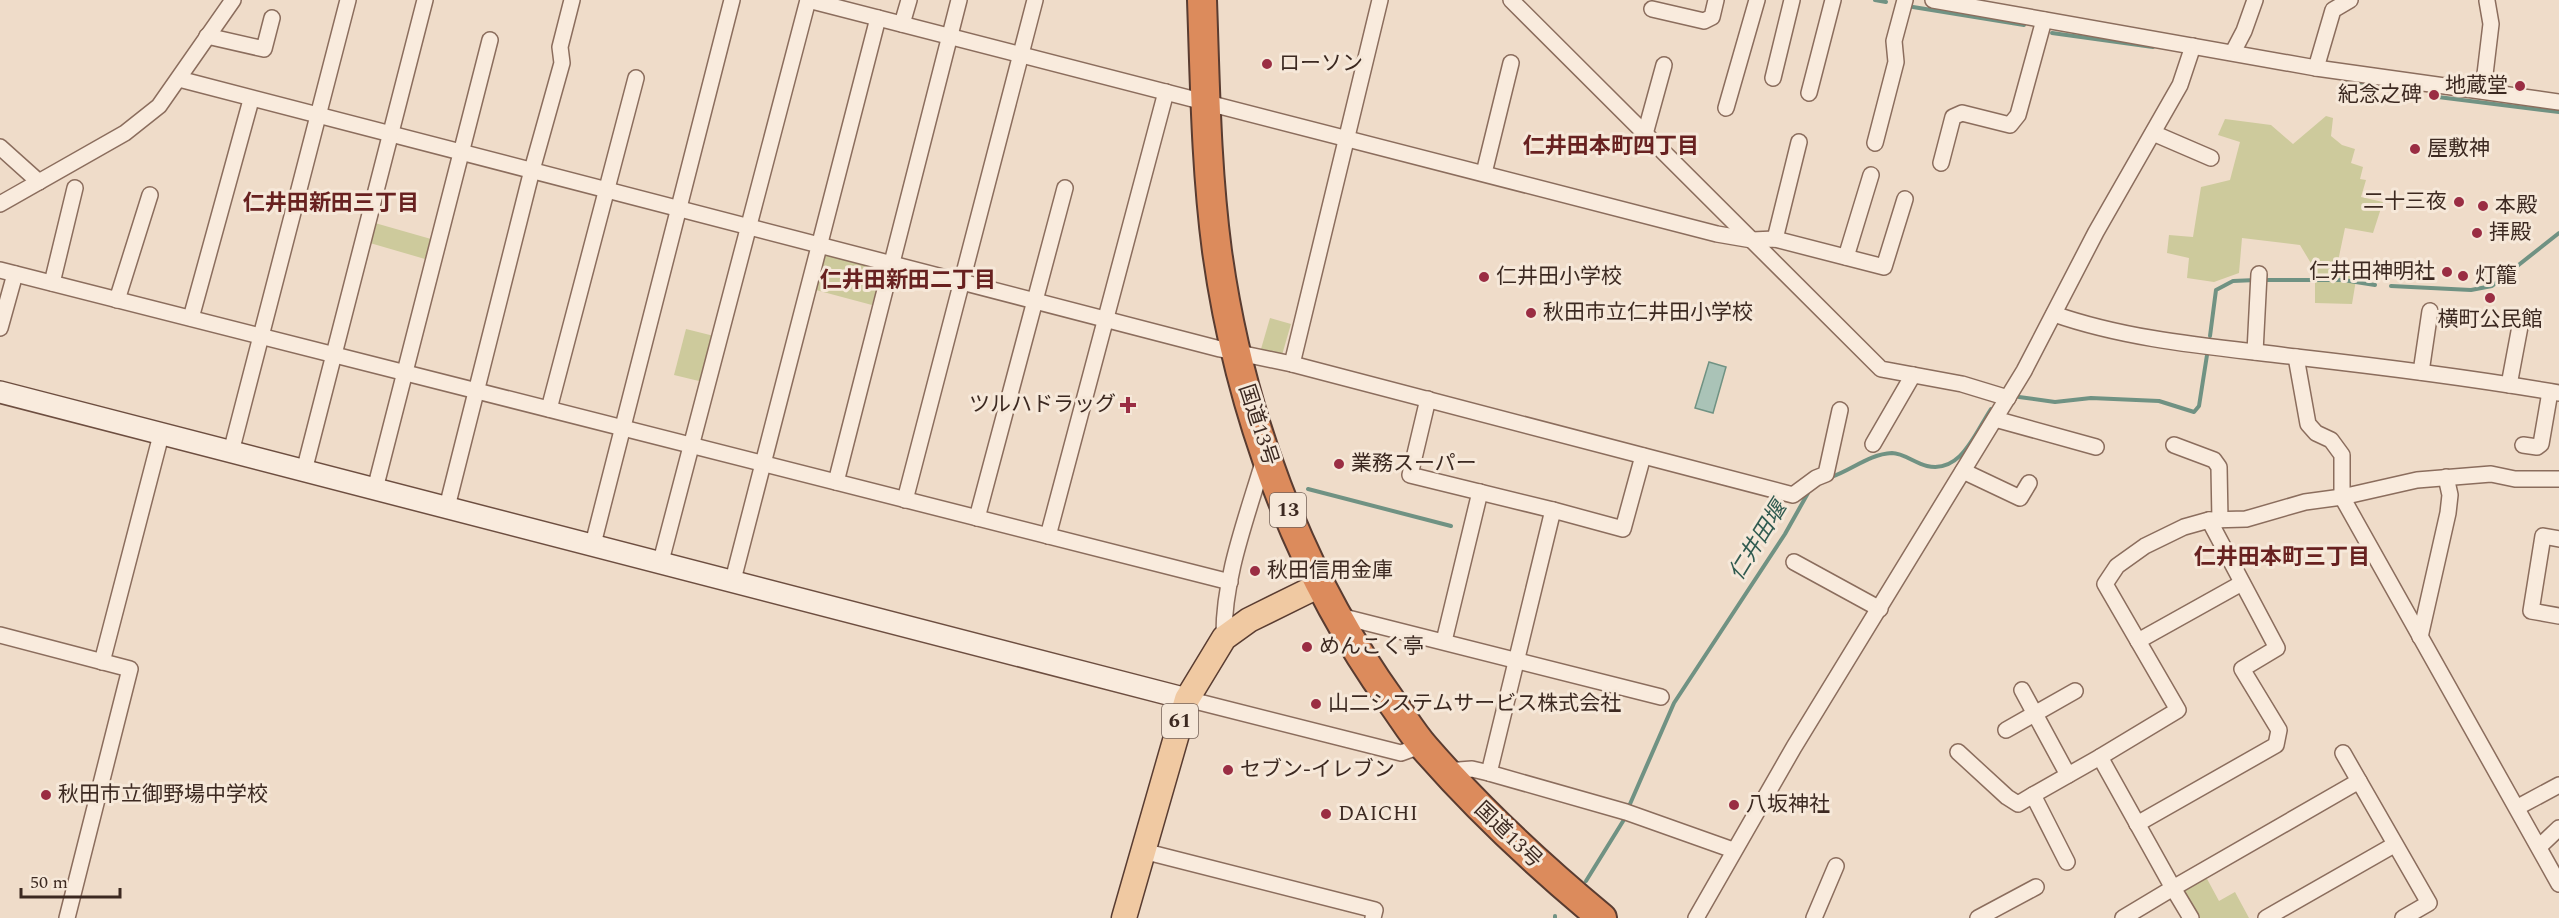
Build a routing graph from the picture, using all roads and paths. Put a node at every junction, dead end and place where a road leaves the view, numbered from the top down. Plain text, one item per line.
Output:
1 (233, 0) edge
2 (348, 0) edge
3 (425, 0) edge
4 (572, 0) edge
5 (732, 0) edge
6 (808, 0) edge
7 (909, 0) edge
8 (959, 0) edge
9 (1035, 0) edge
10 (1202, 0) edge
11 (1380, 0) edge
12 (1511, 0) edge
13 (1716, 0) edge
14 (1756, 0) edge
15 (1792, 0) edge
16 (1833, 0) edge
17 (1905, 0) edge
18 (1934, 0) edge
19 (2255, 0) edge
20 (2350, 0) edge
21 (2487, 1) edge
22 (1978, 4) edge
23 (1652, 9) dead end
24 (272, 18) dead end
25 (878, 18) junction
26 (2044, 20) junction
27 (902, 24) junction
28 (207, 36) junction
29 (950, 36) junction
30 (490, 40) dead end
31 (2193, 46) junction
32 (2232, 52) junction
33 (1021, 55) junction
34 (1510, 63) dead end
35 (1664, 65) dead end
36 (2316, 68) junction
37 (636, 78) dead end
38 (1773, 78) dead end
39 (179, 79) junction
40 (2483, 91) junction
41 (1166, 92) junction
42 (1809, 93) dead end
43 (251, 100) junction
44 (1206, 102) junction
45 (2559, 102) edge
46 (1726, 108) dead end
47 (319, 115) junction
48 (2153, 133) junction
49 (390, 134) junction
50 (1645, 134) junction
51 (1345, 138) junction
52 (1799, 142) dead end
53 (1875, 143) dead end
54 (0, 147) edge
55 (462, 152) junction
56 (2211, 158) dead end
57 (1941, 163) dead end
58 (532, 170) junction
59 (1484, 173) junction
60 (1871, 175) dead end
61 (39, 182) junction
62 (75, 188) dead end
63 (1065, 188) dead end
64 (605, 189) junction
65 (150, 195) dead end
66 (1905, 199) dead end
67 (0, 204) edge
68 (679, 207) junction
69 (749, 226) junction
70 (1775, 239) junction
71 (1752, 240) junction
72 (821, 244) junction
73 (1846, 257) junction
74 (892, 263) junction
75 (0, 270) edge
76 (15, 274) junction
77 (2259, 279) dead end
78 (962, 281) junction
79 (52, 283) junction
80 (117, 300) junction
81 (1036, 301) junction
82 (2430, 311) dead end
83 (2054, 314) junction
84 (191, 318) junction
85 (1104, 319) junction
86 (2521, 321) dead end
87 (0, 328) edge
88 (261, 336) junction
89 (1236, 352) junction
90 (2255, 352) junction
91 (333, 354) junction
92 (2296, 357) junction
93 (1292, 364) junction
94 (404, 372) junction
95 (2421, 372) junction
96 (1913, 375) junction
97 (2509, 385) junction
98 (476, 390) junction
99 (0, 392) edge
100 (2555, 392) edge
101 (2008, 398) junction
102 (1428, 399) junction
103 (549, 409) junction
104 (1840, 410) dead end
105 (1995, 419) junction
106 (623, 427) junction
107 (160, 435) junction
108 (1873, 444) dead end
109 (692, 445) junction
110 (2174, 445) dead end
111 (2523, 446) dead end
112 (2096, 447) dead end
113 (231, 452) junction
114 (1265, 453) junction
115 (1643, 456) junction
116 (763, 463) junction
117 (304, 471) junction
118 (1963, 471) junction
119 (2446, 477) junction
120 (2559, 478) edge
121 (836, 482) junction
122 (2029, 483) dead end
123 (375, 489) junction
124 (1480, 492) junction
125 (2342, 497) junction
126 (905, 500) junction
127 (447, 507) junction
128 (1553, 510) junction
129 (977, 518) junction
130 (2215, 520) junction
131 (1048, 536) junction
132 (2559, 539) edge
133 (593, 544) junction
134 (661, 561) junction
135 (1794, 562) dead end
136 (733, 580) junction
137 (1230, 582) junction
138 (2242, 583) junction
139 (1320, 585) junction
140 (1880, 609) junction
141 (1336, 615) junction
142 (2559, 616) edge
143 (0, 634) edge
144 (2420, 637) junction
145 (1224, 638) junction
146 (1444, 641) junction
147 (2138, 641) junction
148 (1515, 658) junction
149 (102, 662) junction
150 (2022, 690) dead end
151 (2074, 691) dead end
152 (1661, 697) dead end
153 (1187, 699) junction
154 (2035, 714) junction
155 (2006, 730) dead end
156 (1423, 745) junction
157 (1958, 752) dead end
158 (2343, 753) dead end
159 (2100, 757) junction
160 (1446, 771) junction
161 (1489, 773) junction
162 (2068, 775) junction
163 (2359, 781) junction
164 (2559, 785) edge
165 (2033, 795) junction
166 (2518, 807) junction
167 (2137, 824) junction
168 (2559, 828) edge
169 (2394, 845) junction
170 (2540, 846) junction
171 (1733, 850) junction
172 (1143, 851) junction
173 (2067, 862) dead end
174 (1836, 866) dead end
175 (2559, 884) edge
176 (2036, 887) dead end
177 (2173, 888) junction
178 (67, 918) edge
179 (1125, 918) edge
180 (1373, 918) edge
181 (1602, 918) edge
182 (1696, 918) edge
183 (1814, 918) edge
184 (1978, 918) edge
185 (2123, 918) edge
186 (2191, 918) edge
187 (2266, 918) edge
188 (2403, 918) edge

1 - 28 street
2 - 47 street
3 - 49 street
4 - 58 street
5 - 68 street
6 - 25 street
6 - 69 street
7 - 27 street
8 - 29 street
9 - 33 street
10 - 44 highway, 国道13号 / 13
11 - 51 street
12 - 50 street
13 - 23 street
14 - 46 street
15 - 38 street
16 - 42 street
17 - 53 street
18 - 22 street
19 - 32 street
20 - 36 street
21 - 40 street
22 - 26 street
24 - 28 street
25 - 27 street
25 - 72 street
26 - 31 street
26 - 57 street
27 - 29 street
28 - 39 street
29 - 33 street
29 - 74 street
30 - 55 street
31 - 32 street
31 - 48 street
32 - 36 street
33 - 41 street
33 - 78 street
34 - 59 street
35 - 50 street
36 - 40 street
37 - 64 street
39 - 43 street
39 - 61 street
40 - 45 street
41 - 44 street
41 - 85 street
43 - 47 street
43 - 84 street
44 - 51 street
44 - 89 highway, 国道13号 / 13
47 - 49 street
47 - 88 street
48 - 56 street
48 - 83 street
49 - 55 street
49 - 91 street
50 - 71 street
51 - 59 street
51 - 93 street
52 - 70 street
54 - 61 street
55 - 58 street
55 - 94 street
58 - 64 street
58 - 98 street
59 - 71 street
60 - 73 street
61 - 67 street
62 - 79 street
63 - 81 street
64 - 68 street
64 - 103 street
65 - 80 street
66 - 73 street
68 - 69 street
68 - 106 street
69 - 72 street
69 - 109 street
70 - 71 street
70 - 73 street
71 - 96 street
72 - 74 street
72 - 116 street
74 - 78 street
74 - 121 street
75 - 76 street
76 - 79 street
76 - 87 street
77 - 90 street
78 - 81 street
78 - 126 street
79 - 80 street
80 - 84 street
81 - 85 street
81 - 129 street
82 - 95 street
83 - 90 street
83 - 101 street
84 - 88 street
85 - 89 street
85 - 131 street
86 - 97 street
88 - 91 street
88 - 113 street
89 - 93 street
89 - 114 highway, 国道13号 / 13
90 - 92 street
91 - 94 street
91 - 117 street
92 - 95 street
92 - 125 street
93 - 102 street
94 - 98 street
94 - 123 street
95 - 97 street
96 - 101 street
96 - 108 street
97 - 100 street
98 - 103 street
98 - 127 street
99 - 107 street
100 - 111 street
101 - 105 street
102 - 115 street
102 - 124 street
103 - 106 street
104 - 115 street
105 - 112 street
105 - 118 street
106 - 109 street
106 - 133 street
107 - 113 street
107 - 149 street
109 - 116 street
109 - 134 street
110 - 130 street
113 - 117 street
114 - 137 street
114 - 139 highway, 国道13号 / 13
115 - 128 street
116 - 121 street
116 - 136 street
117 - 123 street
118 - 122 street
118 - 140 street
119 - 120 street
119 - 125 street
119 - 144 street
121 - 126 street
123 - 127 street
124 - 128 street
124 - 146 street
125 - 130 street
125 - 144 street
126 - 129 street
127 - 133 street
128 - 148 street
129 - 131 street
130 - 138 street
130 - 147 street
131 - 137 street
132 - 142 street
133 - 134 street
134 - 136 street
135 - 140 street
136 - 153 street
137 - 145 street
138 - 147 street
138 - 167 street
139 - 141 highway, 国道13号 / 13
139 - 145 main road, 61
140 - 171 street
141 - 146 street
141 - 156 highway, 国道13号 / 13
143 - 149 street
144 - 166 street
145 - 153 main road, 61
146 - 148 street
147 - 159 street
148 - 152 street
148 - 161 street
149 - 178 street
150 - 154 street
151 - 154 street
153 - 156 street
153 - 172 main road, 61
154 - 155 street
154 - 162 street
156 - 160 highway, 国道13号 / 13
157 - 165 street
158 - 163 street
159 - 162 street
159 - 167 street
160 - 161 street
160 - 181 highway, 国道13号 / 13
161 - 171 street
162 - 165 street
163 - 169 street
163 - 177 street
164 - 166 street
165 - 173 street
166 - 170 street
167 - 177 street
168 - 170 street
169 - 187 street
169 - 188 street
170 - 175 street
171 - 182 street
172 - 179 main road, 61
172 - 180 street
174 - 183 street
176 - 184 street
177 - 185 street
177 - 186 street

